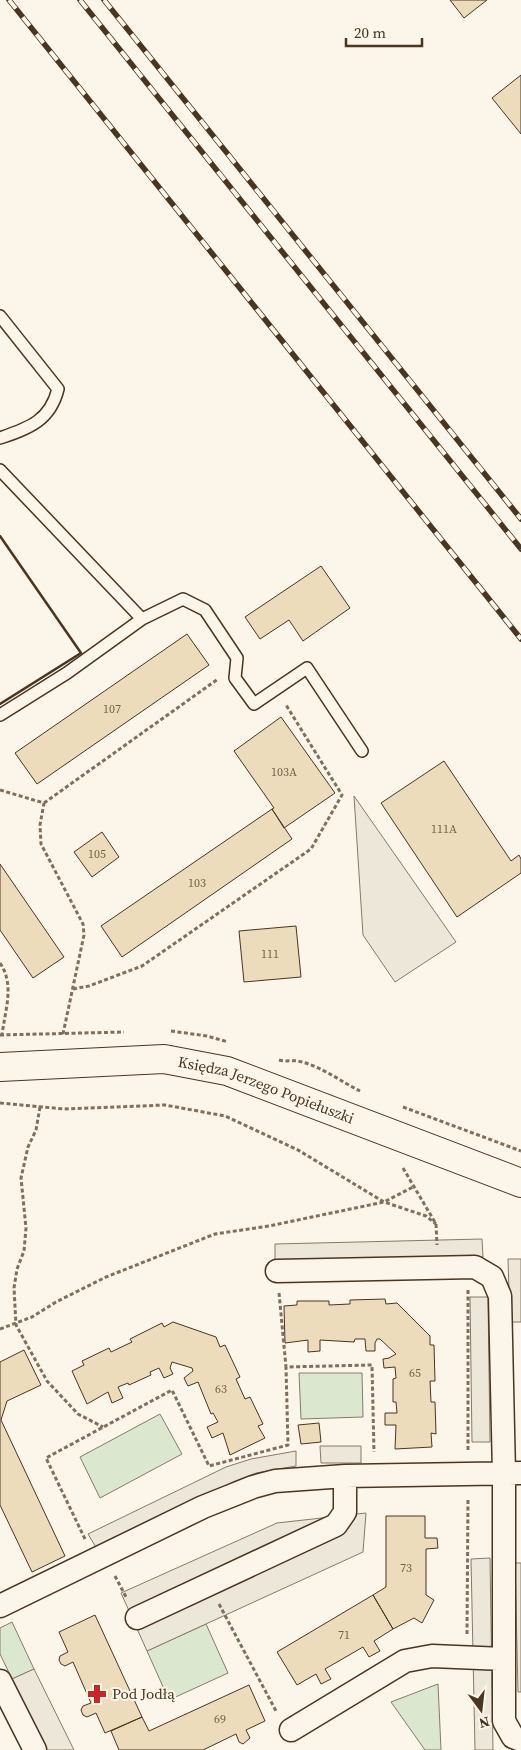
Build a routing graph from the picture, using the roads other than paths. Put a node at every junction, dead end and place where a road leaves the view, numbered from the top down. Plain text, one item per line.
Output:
1 (0, 316) edge
2 (0, 438) edge
3 (0, 470) edge
4 (142, 619) junction
5 (0, 715) edge
6 (362, 751) dead end
7 (1, 1055) edge
8 (521, 1183) edge
9 (277, 1272) road end
10 (512, 1474) edge
11 (345, 1476) junction
12 (0, 1606) edge
13 (137, 1618) road end
14 (504, 1659) junction
15 (0, 1681) edge
16 (291, 1730) road end
17 (521, 1740) edge
18 (35, 1750) edge

1 - 2 lane
3 - 4 lane
4 - 5 lane
4 - 6 lane
7 - 8 street, Księdza Jerzego Popiełuszki
9 - 10 street
10 - 11 street
10 - 14 street
11 - 12 street
11 - 13 street
14 - 16 street
14 - 17 street
15 - 18 street

